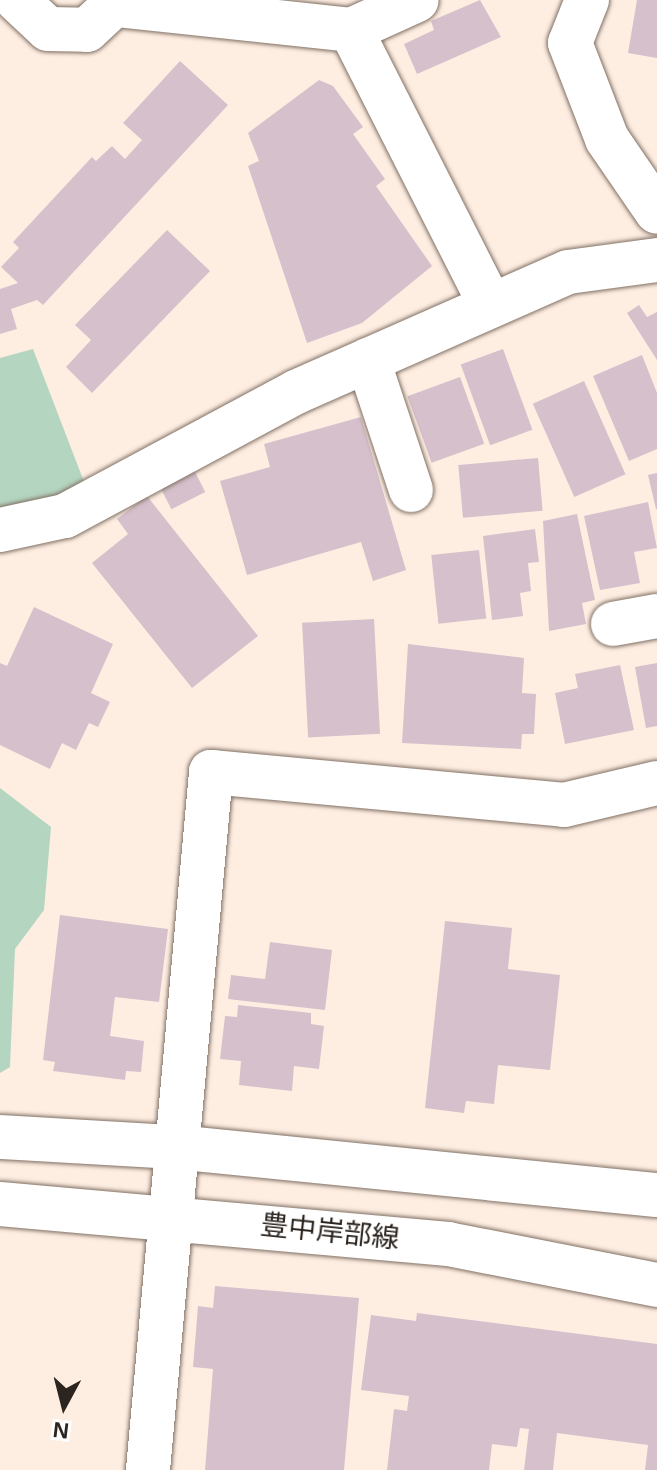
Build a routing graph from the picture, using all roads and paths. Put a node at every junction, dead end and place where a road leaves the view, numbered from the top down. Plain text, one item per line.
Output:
1 (17, 0) edge
2 (417, 0) edge
3 (587, 0) edge
4 (118, 2) edge
5 (351, 30) junction
6 (657, 212) edge
7 (657, 260) edge
8 (491, 306) junction
9 (368, 360) junction
10 (411, 490) dead end
11 (0, 530) edge
12 (657, 616) edge
13 (613, 624) dead end
14 (657, 783) edge
15 (0, 1137) edge
16 (175, 1147) junction
17 (657, 1195) edge
18 (0, 1204) edge
19 (170, 1216) junction
20 (657, 1285) edge
21 (148, 1470) edge

1 - 4 street
2 - 5 street
3 - 6 street
4 - 5 street
5 - 8 street
7 - 8 street
8 - 9 street
9 - 10 street
9 - 11 street
12 - 13 street
14 - 16 street
15 - 16 street
16 - 17 street
16 - 19 street
18 - 19 street, 豊中岸部線
19 - 20 street, 豊中岸部線
19 - 21 street

